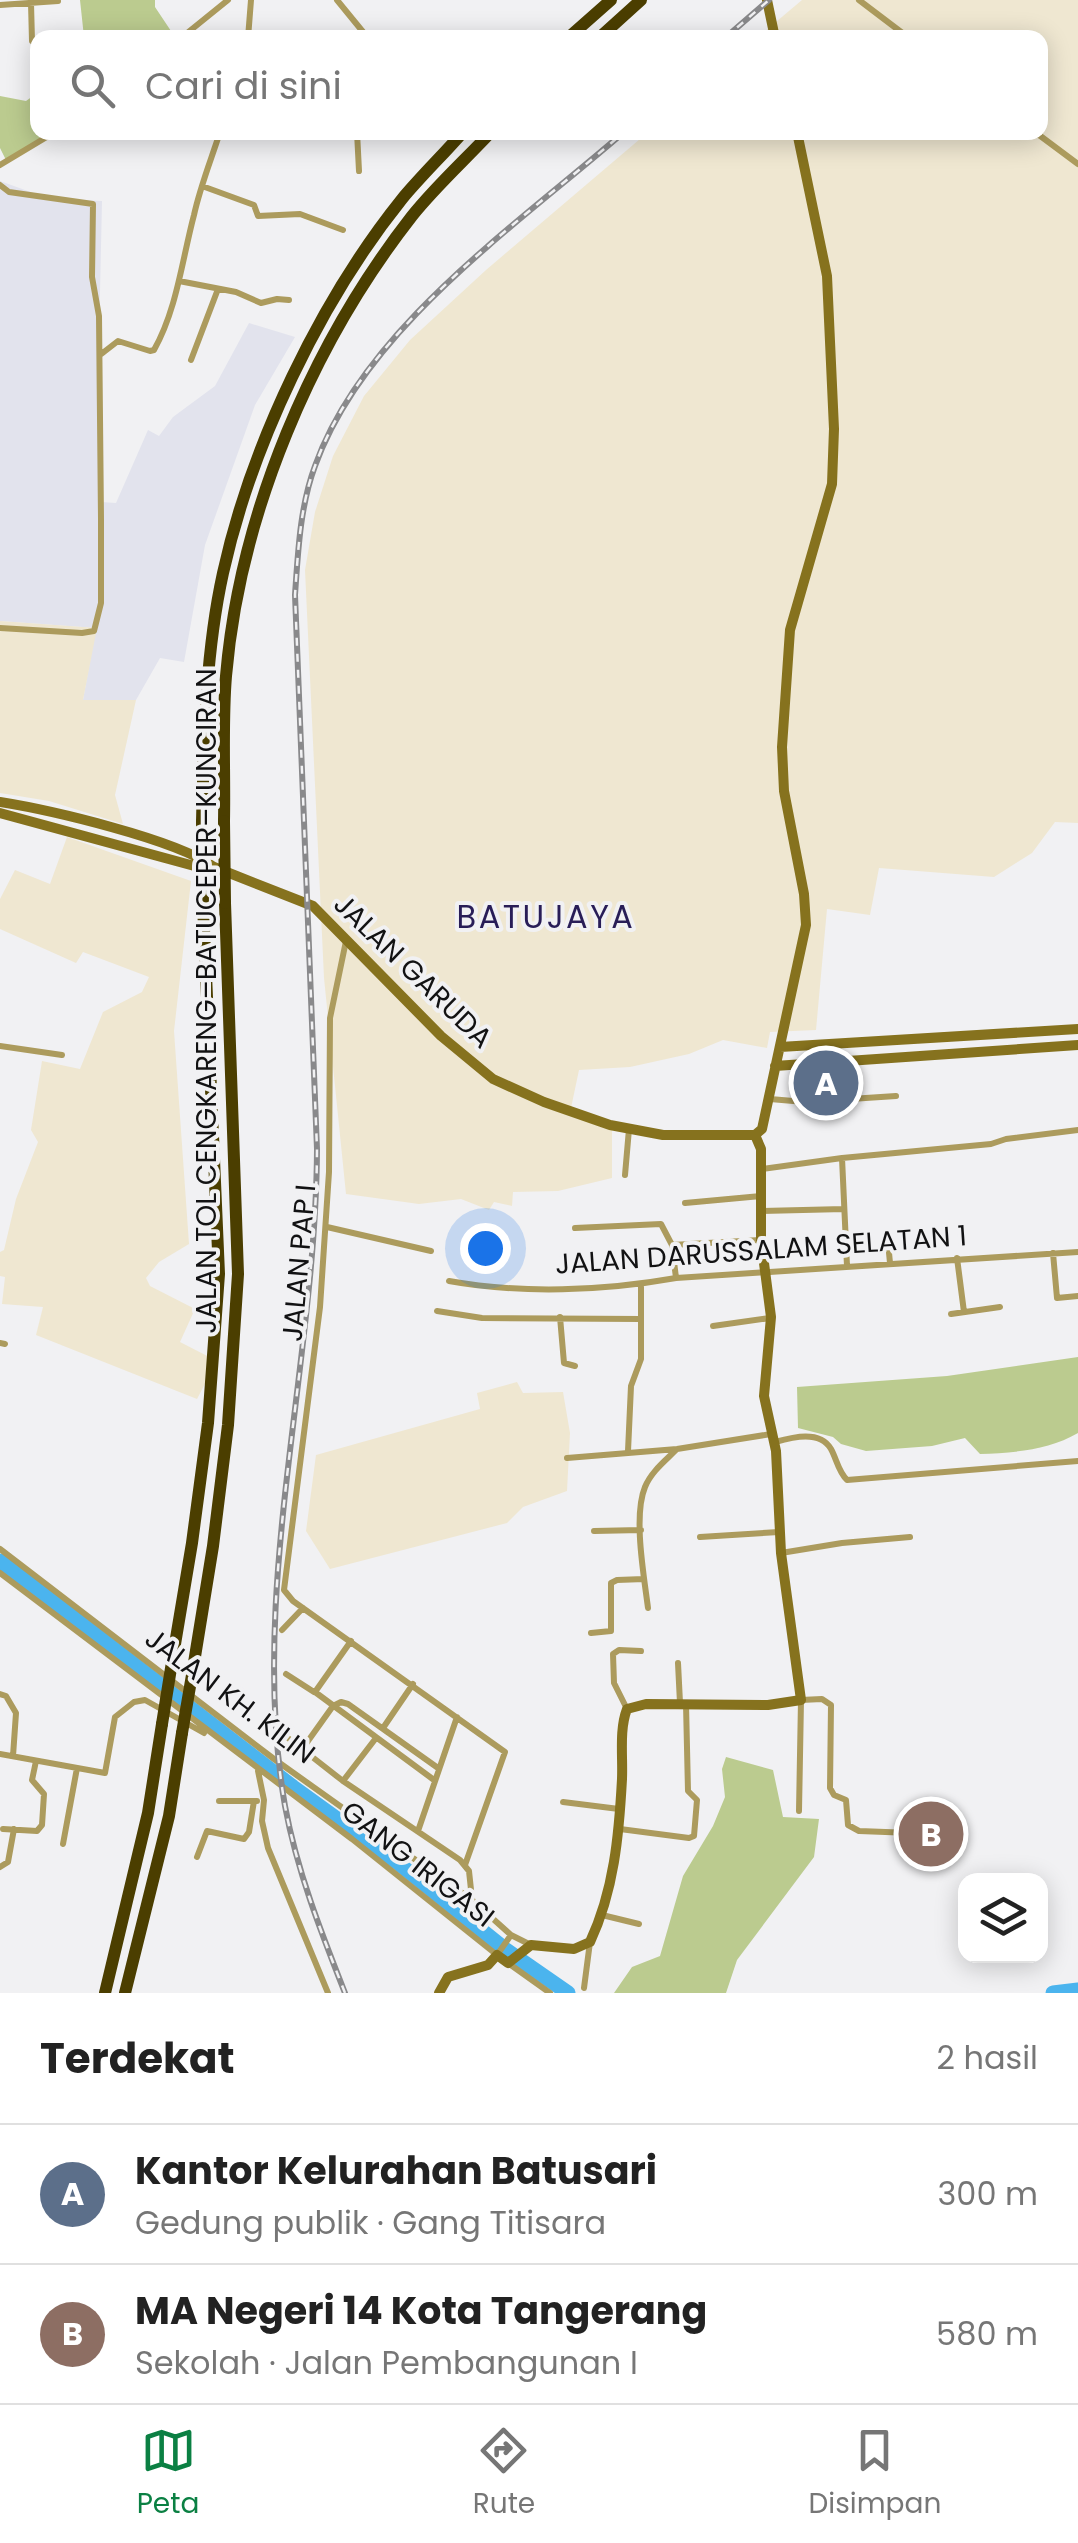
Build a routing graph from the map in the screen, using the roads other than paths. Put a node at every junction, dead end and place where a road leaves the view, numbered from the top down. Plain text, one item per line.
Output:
1 (228, 0) edge
2 (251, 0) edge
3 (337, 0) edge
4 (611, 0) edge
5 (642, 0) edge
6 (766, 0) edge
7 (859, 0) edge
8 (58, 1) edge
9 (32, 2) junction
10 (0, 5) edge
11 (32, 30) edge
12 (191, 30) edge
13 (249, 30) edge
14 (361, 30) edge
15 (577, 30) edge
16 (607, 30) edge
17 (773, 30) edge
18 (899, 30) edge
19 (42, 140) edge
20 (217, 140) edge
21 (357, 140) edge
22 (456, 140) edge
23 (483, 140) edge
24 (799, 140) edge
25 (1046, 140) edge
26 (1078, 164) edge
27 (0, 165) edge
28 (359, 171) dead end
29 (0, 184) edge
30 (202, 186) junction
31 (343, 230) dead end
32 (178, 280) junction
33 (218, 289) junction
34 (289, 300) dead end
35 (99, 356) junction
36 (191, 360) dead end
37 (0, 628) edge
38 (0, 802) edge
39 (24, 812) junction
40 (0, 813) edge
41 (126, 833) junction
42 (122, 846) junction
43 (214, 867) junction
44 (346, 940) junction
45 (1078, 1029) edge
46 (1078, 1045) edge
47 (0, 1046) edge
48 (780, 1047) junction
49 (62, 1055) dead end
50 (775, 1066) junction
51 (896, 1096) dead end
52 (768, 1099) junction
53 (630, 1129) junction
54 (1078, 1130) edge
55 (755, 1135) junction
56 (842, 1158) junction
57 (761, 1170) junction
58 (625, 1175) dead end
59 (761, 1196) junction
60 (685, 1203) dead end
61 (844, 1209) junction
62 (762, 1210) junction
63 (327, 1227) junction
64 (575, 1228) dead end
65 (887, 1232) dead end
66 (762, 1240) junction
67 (672, 1245) junction
68 (431, 1252) dead end
69 (1078, 1252) edge
70 (1054, 1253) junction
71 (957, 1258) junction
72 (890, 1262) junction
73 (848, 1266) junction
74 (764, 1274) junction
75 (676, 1278) junction
76 (449, 1281) dead end
77 (641, 1284) junction
78 (1078, 1296) edge
79 (1000, 1307) dead end
80 (437, 1311) dead end
81 (964, 1312) junction
82 (951, 1314) dead end
83 (560, 1317) junction
84 (771, 1318) junction
85 (640, 1319) junction
86 (712, 1326) dead end
87 (575, 1366) dead end
88 (773, 1438) junction
89 (677, 1449) junction
90 (628, 1451) junction
91 (567, 1458) dead end
92 (1078, 1461) edge
93 (641, 1530) junction
94 (594, 1531) dead end
95 (779, 1532) junction
96 (700, 1537) dead end
97 (910, 1538) dead end
98 (0, 1549) edge
99 (781, 1553) junction
100 (0, 1573) edge
101 (644, 1579) junction
102 (304, 1608) junction
103 (648, 1608) dead end
104 (282, 1630) dead end
105 (591, 1634) dead end
106 (351, 1641) junction
107 (641, 1652) dead end
108 (678, 1662) dead end
109 (286, 1674) dead end
110 (413, 1684) junction
111 (314, 1692) junction
112 (0, 1694) edge
113 (801, 1700) junction
114 (683, 1704) junction
115 (332, 1706) junction
116 (627, 1709) junction
117 (458, 1717) junction
118 (382, 1729) junction
119 (207, 1732) junction
120 (288, 1738) dead end
121 (376, 1738) junction
122 (303, 1748) junction
123 (0, 1754) edge
124 (13, 1756) junction
125 (36, 1761) junction
126 (77, 1768) junction
127 (438, 1768) junction
128 (258, 1769) junction
129 (434, 1780) junction
130 (344, 1781) junction
131 (259, 1800) junction
132 (218, 1801) dead end
133 (563, 1802) dead end
134 (620, 1809) junction
135 (800, 1811) dead end
136 (3, 1829) dead end
137 (14, 1829) junction
138 (620, 1829) junction
139 (418, 1831) junction
140 (912, 1833) dead end
141 (63, 1844) dead end
142 (197, 1858) dead end
143 (465, 1865) junction
144 (0, 1867) edge
145 (472, 1900) junction
146 (600, 1915) junction
147 (639, 1924) dead end
148 (508, 1939) junction
149 (590, 1942) junction
150 (526, 1950) junction
151 (498, 1954) junction
152 (509, 1962) junction
153 (584, 1988) dead end
154 (105, 1993) edge
155 (126, 1993) edge
156 (328, 1993) edge
157 (439, 1993) edge
158 (550, 1993) edge

1 - 12 street
2 - 13 street
3 - 14 street
4 - 15 highway
5 - 16 highway
6 - 17 street
7 - 18 street
8 - 9 street
9 - 10 street
9 - 11 street
19 - 27 street
20 - 30 street
21 - 28 street
22 - 154 highway, JALAN TOL CENGKARENG–BATUCEPER–KUNCIRAN, bridge
23 - 155 highway, JALAN TOL CENGKARENG–BATUCEPER–KUNCIRAN, bridge
24 - 48 street
25 - 26 street
29 - 35 street
30 - 31 street
30 - 32 street
32 - 33 street
32 - 35 street
33 - 34 street
33 - 36 street
35 - 37 street
38 - 39 street, JALAN GARUDA
39 - 40 street, JALAN GARUDA
39 - 41 street, JALAN GARUDA
39 - 42 street, JALAN GARUDA
41 - 42 street
41 - 43 street, JALAN GARUDA
42 - 43 street, JALAN GARUDA
43 - 44 street, JALAN GARUDA
44 - 53 street, JALAN GARUDA
44 - 63 street, JALAN PAP I
45 - 48 street
46 - 50 street
47 - 49 street
48 - 50 street
50 - 52 street
51 - 52 street
52 - 55 street
53 - 55 street, JALAN GARUDA
53 - 58 street
54 - 56 street
55 - 57 street
56 - 57 street
56 - 61 street
57 - 59 street
59 - 60 street
59 - 62 street
61 - 62 street
61 - 73 street
62 - 66 street
63 - 68 street
63 - 102 street, JALAN PAP I
64 - 67 street
65 - 72 street
66 - 67 street
66 - 74 street
67 - 75 street
69 - 70 street, JALAN DARUSSALAM SELATAN 1
70 - 71 street, JALAN DARUSSALAM SELATAN 1
70 - 78 street
71 - 72 street, JALAN DARUSSALAM SELATAN 1
71 - 81 street
72 - 73 street, JALAN DARUSSALAM SELATAN 1
73 - 74 street, JALAN DARUSSALAM SELATAN 1
74 - 75 street, JALAN DARUSSALAM SELATAN 1
74 - 84 street
75 - 77 street, JALAN DARUSSALAM SELATAN 1
76 - 77 street, JALAN DARUSSALAM SELATAN 1
77 - 85 street
79 - 81 street
80 - 83 street
81 - 82 street
83 - 85 street
83 - 87 street
84 - 86 street
84 - 88 street
85 - 90 street
88 - 89 street
88 - 92 street
88 - 95 street
89 - 90 street
89 - 93 street
90 - 91 street
93 - 94 street
93 - 101 street
95 - 96 street
95 - 99 street
97 - 99 street
98 - 145 street, JALAN KH. KILIN
99 - 113 street
100 - 119 street, JALAN KH. KILIN
101 - 103 street
101 - 105 street
102 - 104 street
102 - 106 street
106 - 110 street
106 - 111 street
107 - 116 street
108 - 114 street
109 - 111 street
110 - 117 street
110 - 118 street
111 - 115 street
112 - 124 street
113 - 114 street
113 - 135 street
113 - 140 street
114 - 116 street
114 - 138 street
115 - 118 street
115 - 121 street
115 - 122 street
116 - 134 street
117 - 127 street
117 - 143 street
118 - 127 street
119 - 126 street
119 - 128 street, JALAN KH. KILIN
120 - 122 street
121 - 129 street
121 - 130 street
122 - 130 street
123 - 124 street
124 - 125 street
125 - 126 street
125 - 137 street
126 - 141 street
127 - 129 street
128 - 131 street
128 - 151 street, GANG IRIGASI
129 - 139 street
130 - 139 street
131 - 132 street
131 - 142 street
131 - 156 street
133 - 134 street
134 - 138 street
136 - 137 street
137 - 144 street
138 - 146 street
139 - 143 street
143 - 145 street
145 - 148 street, JALAN KH. KILIN
146 - 147 street
146 - 149 street
148 - 150 street, JALAN KH. KILIN
148 - 151 street
149 - 150 street
149 - 153 street
150 - 152 street
151 - 152 street, GANG IRIGASI
151 - 157 street
152 - 158 street, GANG IRIGASI

